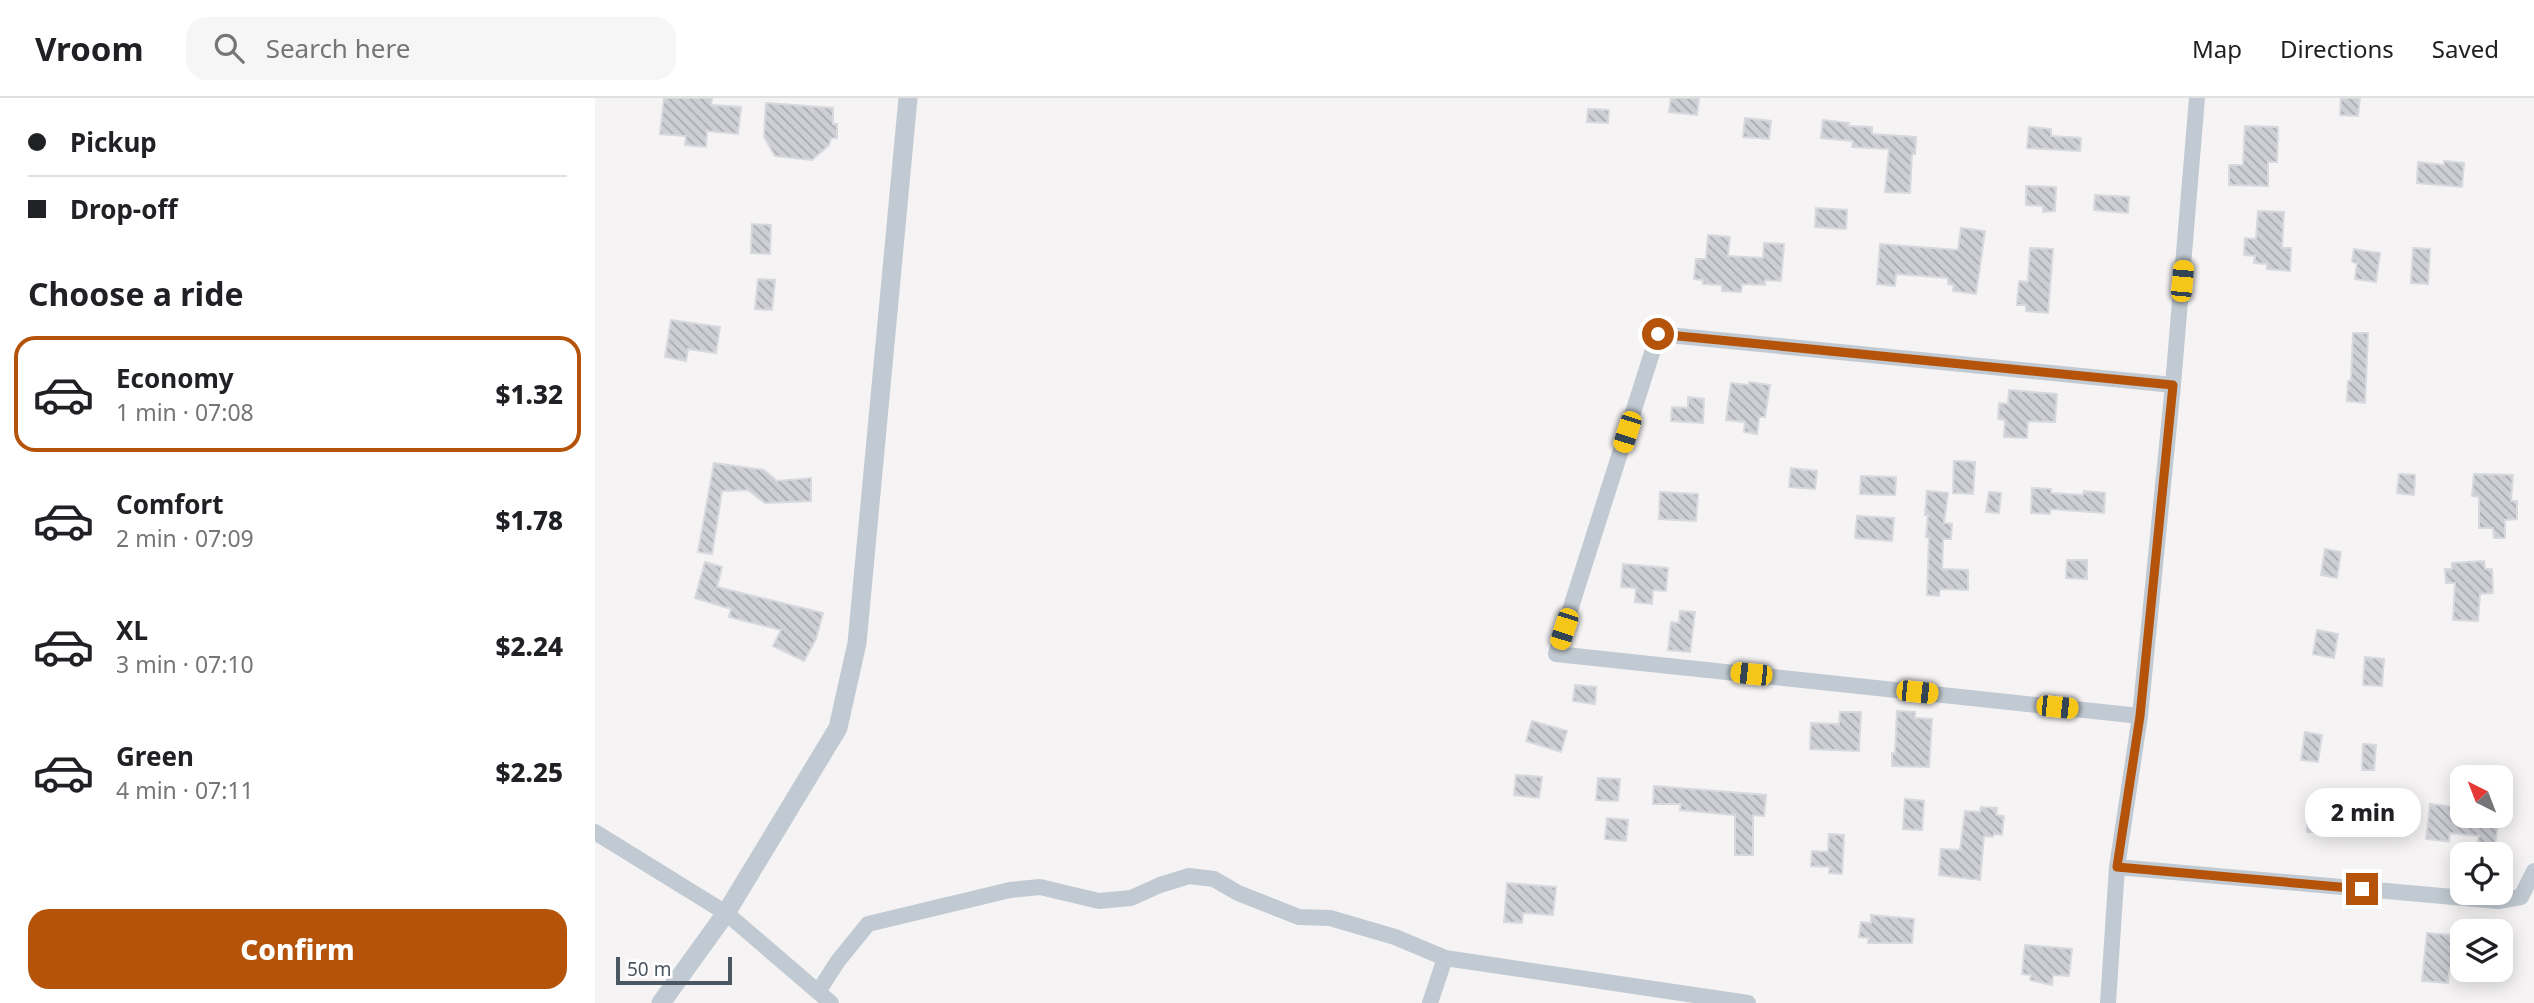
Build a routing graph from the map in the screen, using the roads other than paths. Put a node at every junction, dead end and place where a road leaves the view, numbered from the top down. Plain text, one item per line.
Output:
1 (908, 98) edge
2 (2197, 98) edge
3 (2173, 385) junction
4 (2140, 716) junction
5 (595, 832) edge
6 (2117, 867) junction
7 (2534, 871) edge
8 (726, 913) junction
9 (1445, 958) junction
10 (818, 992) junction
11 (661, 1003) edge
12 (831, 1003) edge
13 (1430, 1003) edge
14 (1748, 1003) edge
15 (2108, 1003) edge

1 - 8 street
2 - 3 street
3 - 4 street
3 - 4 street
4 - 6 street
5 - 8 street
6 - 7 street
6 - 15 street
8 - 10 street
8 - 11 street
9 - 10 street
9 - 13 street
9 - 14 street
10 - 12 street

